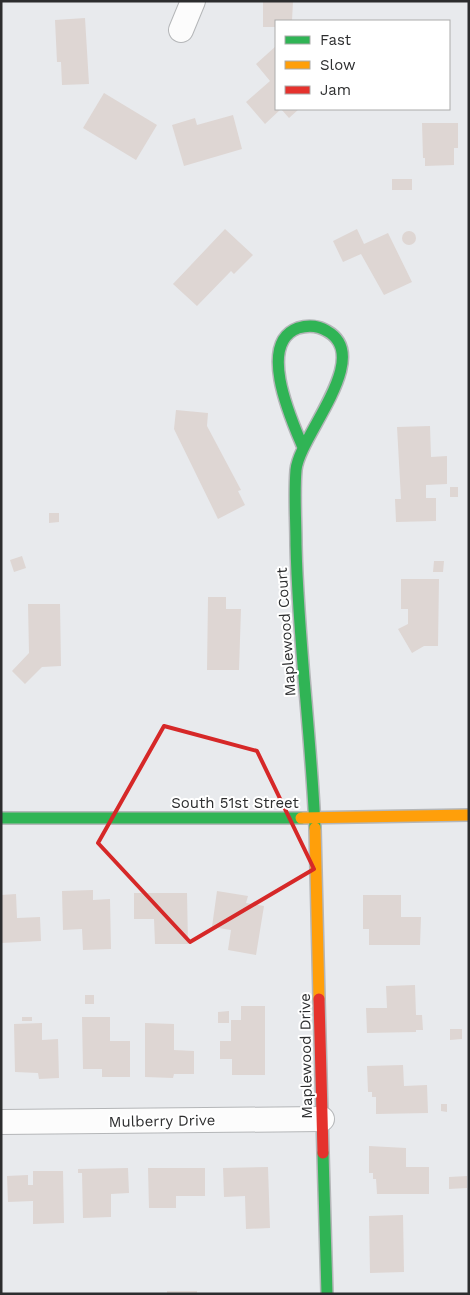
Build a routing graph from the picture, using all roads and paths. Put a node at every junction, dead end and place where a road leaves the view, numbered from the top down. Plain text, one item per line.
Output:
1 (192, 1) edge
2 (181, 30) dead end
3 (302, 445) junction
4 (469, 815) edge
5 (1, 818) edge
6 (315, 818) junction
7 (322, 1119) junction
8 (1, 1122) edge
9 (327, 1294) edge

1 - 2 street
3 - 3 street, Maplewood Court
3 - 6 street, Maplewood Court
4 - 6 street, South 51st Street
5 - 6 street, South 51st Street
6 - 7 street, Maplewood Drive
7 - 8 street, Mulberry Drive
7 - 9 street, Maplewood Drive

